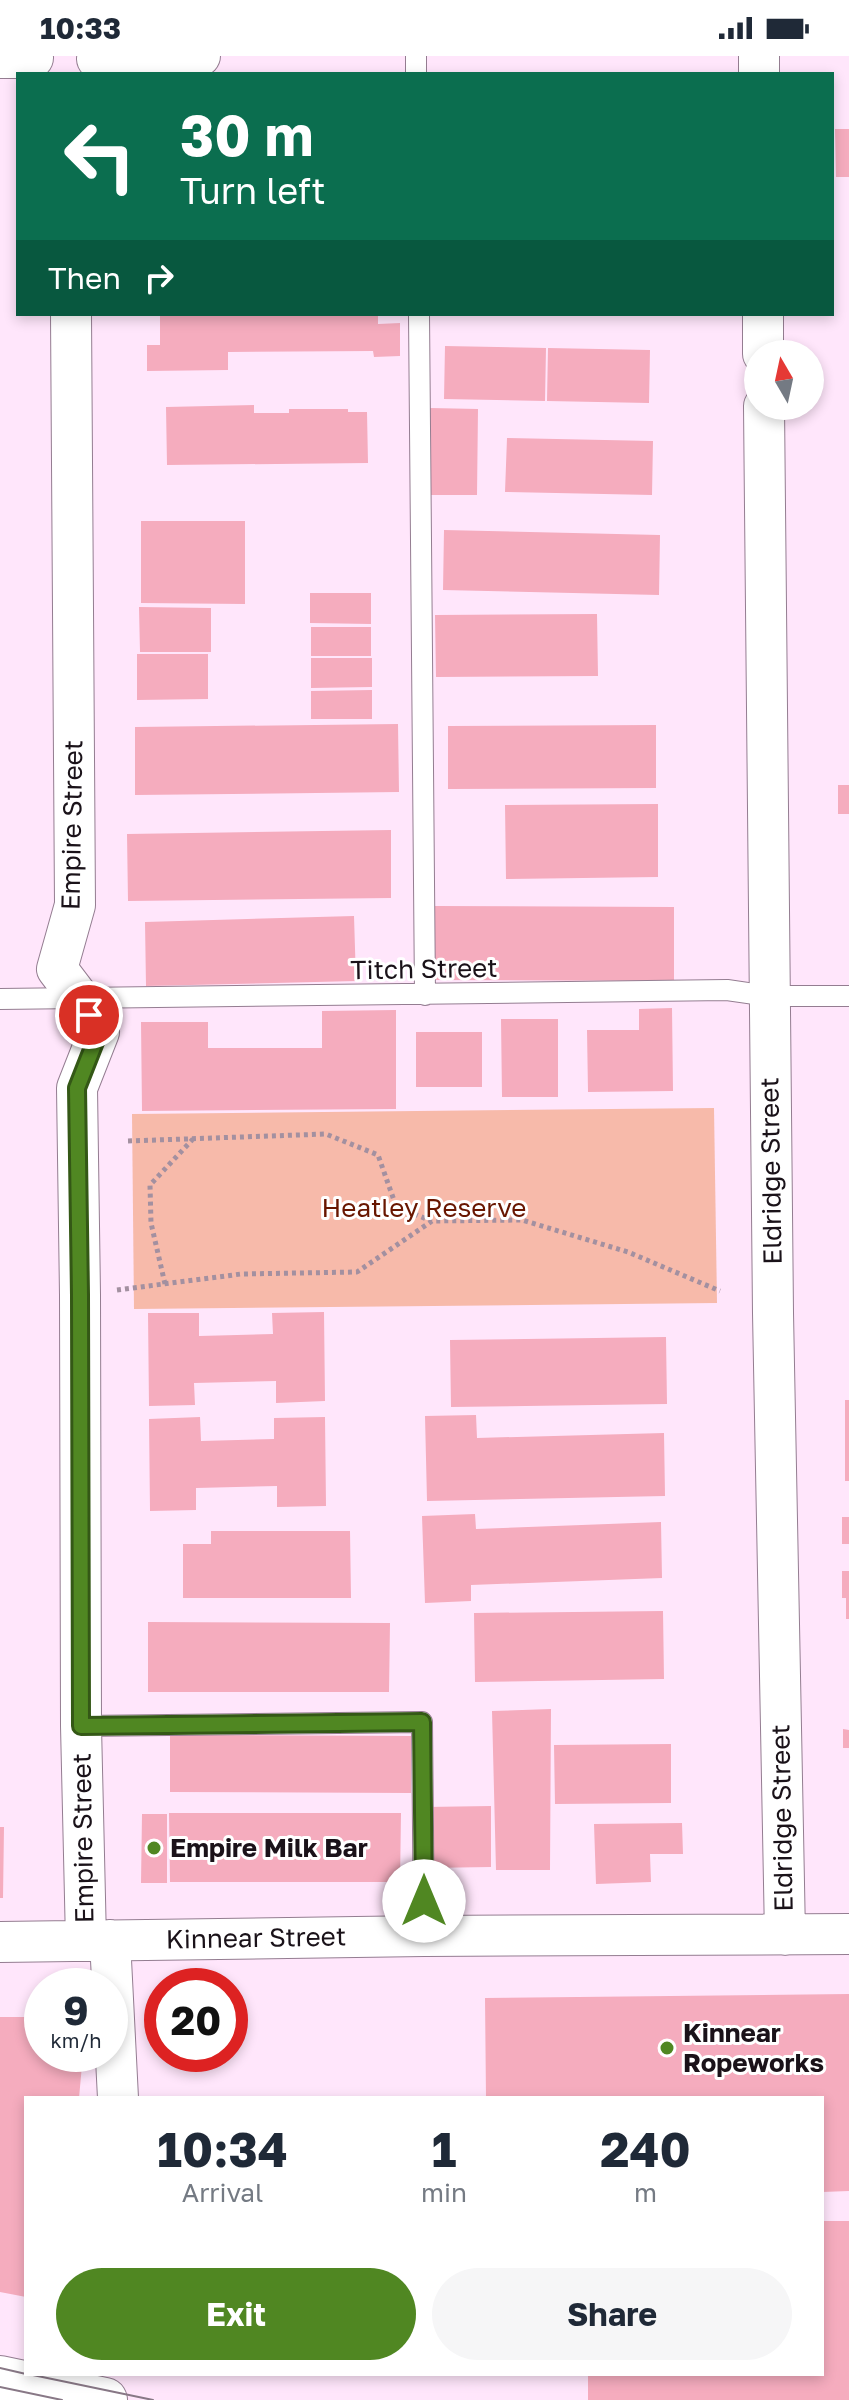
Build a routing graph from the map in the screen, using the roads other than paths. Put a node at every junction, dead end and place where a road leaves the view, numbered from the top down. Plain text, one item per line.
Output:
1 (200, 56) edge
2 (96, 63) edge
3 (71, 316) edge
4 (419, 316) edge
5 (763, 316) edge
6 (763, 340) edge
7 (764, 420) edge
8 (425, 995) junction
9 (769, 996) junction
10 (849, 996) edge
11 (79, 998) junction
12 (0, 999) edge
13 (81, 1726) junction
14 (849, 1934) edge
15 (785, 1935) junction
16 (424, 1936) junction
17 (98, 1940) junction
18 (0, 1942) edge
19 (118, 2096) edge
20 (104, 2376) edge
21 (23, 2378) edge
22 (105, 2400) edge
23 (120, 2400) edge

1 - 2 street
3 - 11 street, Empire Street
4 - 8 lane
5 - 6 street
7 - 9 street, Eldridge Street
8 - 9 lane, Titch Street
8 - 11 lane, Titch Street
9 - 10 lane, Titch Street
9 - 15 street, Eldridge Street
11 - 12 lane, Titch Street
11 - 13 street, Empire Street
13 - 16 lane
13 - 17 street, Empire Street
14 - 15 street, Kinnear Street
15 - 16 street, Kinnear Street
16 - 17 street, Kinnear Street
17 - 18 street, Kinnear Street
17 - 19 street, Empire Street
20 - 23 street
21 - 22 highway

